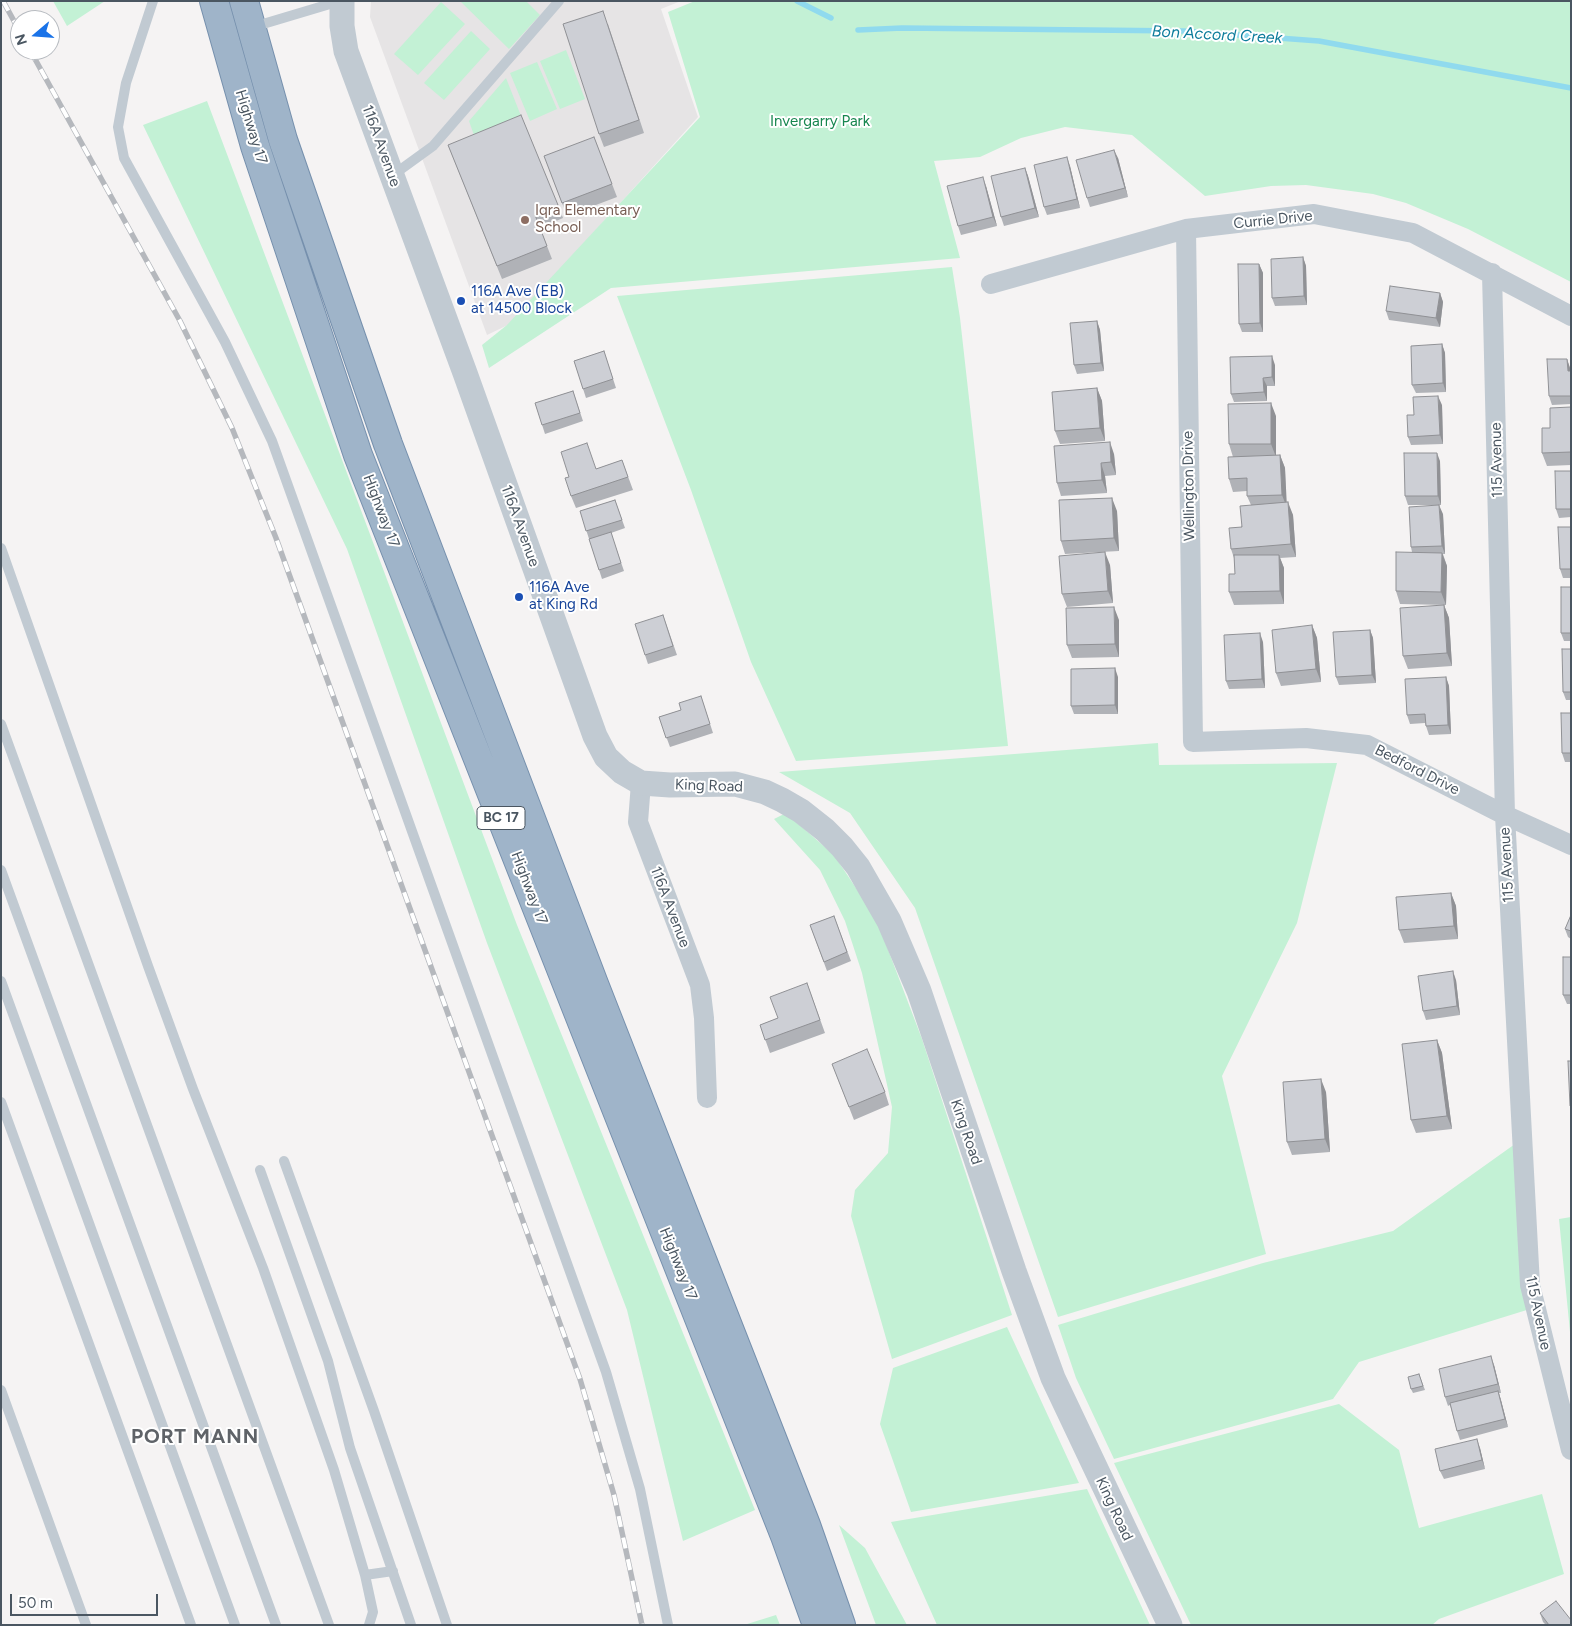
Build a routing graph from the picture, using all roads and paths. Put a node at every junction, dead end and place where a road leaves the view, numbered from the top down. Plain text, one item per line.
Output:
1 (153, 1) edge
2 (214, 1) edge
3 (244, 1) edge
4 (341, 1) edge
5 (559, 1) edge
6 (252, 27) junction
7 (392, 176) junction
8 (1186, 229) junction
9 (1492, 273) junction
10 (991, 284) dead end
11 (1571, 316) edge
12 (1, 548) edge
13 (1, 724) edge
14 (1193, 742) joint
15 (641, 783) junction
16 (1505, 815) junction
17 (1571, 845) edge
18 (1, 870) edge
19 (1, 981) edge
20 (707, 1098) dead end
21 (1, 1102) edge
22 (284, 1162) dead end
23 (260, 1170) dead end
24 (1, 1390) edge
25 (1571, 1450) edge
26 (393, 1571) junction
27 (365, 1575) junction
28 (86, 1625) edge
29 (191, 1625) edge
30 (235, 1625) edge
31 (276, 1625) edge
32 (329, 1625) edge
33 (369, 1625) edge
34 (411, 1625) edge
35 (447, 1625) edge
36 (668, 1625) edge
37 (817, 1625) edge
38 (841, 1625) edge
39 (1170, 1625) edge

1 - 36 lane
2 - 37 highway, Highway 17 / BC 17
3 - 6 highway, Highway 17 / BC 17
4 - 6 lane
4 - 7 street, 116A Avenue
5 - 7 lane
6 - 38 highway, Highway 17 / BC 17
7 - 15 street, 116A Avenue
8 - 9 street, Currie Drive
8 - 10 street, Currie Drive
8 - 14 street, Wellington Drive
9 - 11 street, Currie Drive
9 - 16 street, 115 Avenue
12 - 27 lane
13 - 32 lane
14 - 16 street, Bedford Drive
15 - 20 street, 116A Avenue
15 - 39 street, King Road
16 - 17 street, Bedford Drive
16 - 25 street, 115 Avenue
18 - 31 lane
19 - 30 lane
21 - 29 lane
22 - 35 lane
23 - 26 lane
24 - 28 lane
26 - 27 lane
26 - 34 lane
27 - 33 lane

